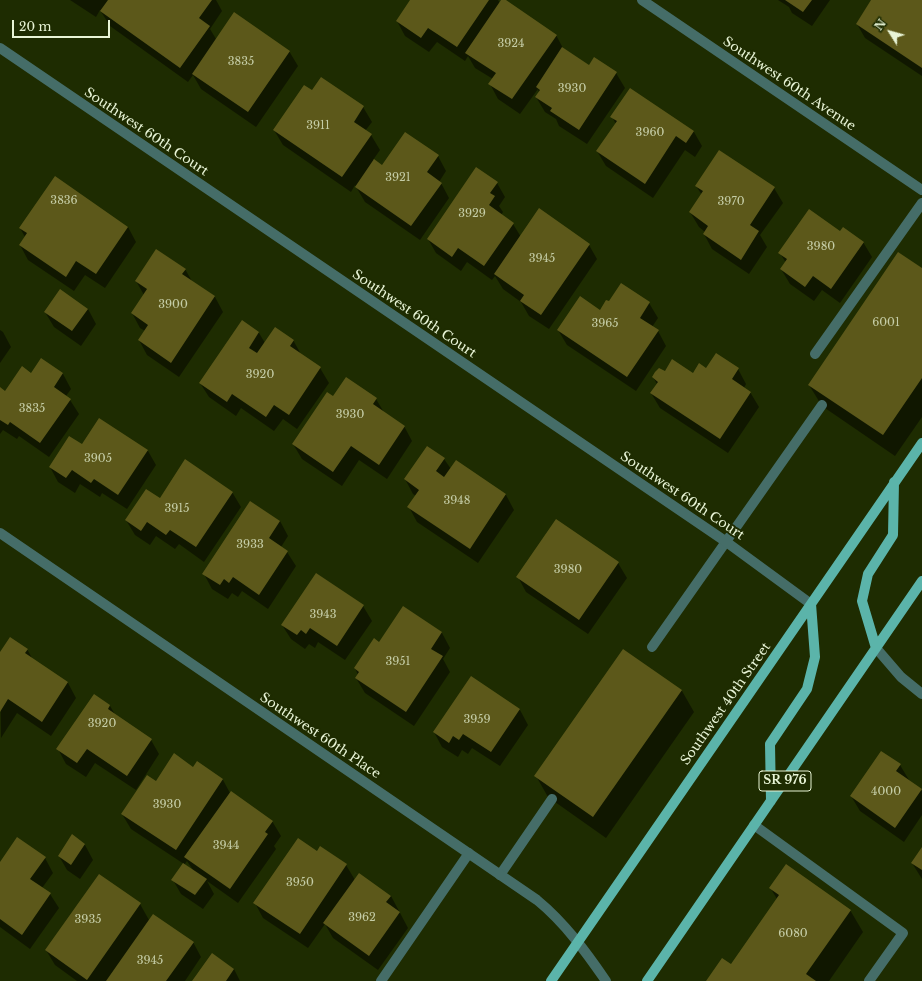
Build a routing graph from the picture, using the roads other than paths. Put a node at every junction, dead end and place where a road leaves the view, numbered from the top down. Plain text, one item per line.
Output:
1 (642, 0) edge
2 (0, 48) edge
3 (922, 190) edge
4 (922, 203) edge
5 (815, 354) dead end
6 (822, 404) dead end
7 (922, 443) edge
8 (894, 482) junction
9 (0, 533) edge
10 (725, 542) junction
11 (922, 581) edge
12 (811, 604) junction
13 (652, 647) dead end
14 (876, 648) junction
15 (922, 694) edge
16 (552, 799) dead end
17 (771, 801) junction
18 (754, 825) junction
19 (469, 853) junction
20 (500, 875) junction
21 (578, 941) junction
22 (381, 981) edge
23 (551, 981) edge
24 (606, 981) edge
25 (646, 981) edge
26 (869, 981) edge

1 - 3 street, Southwest 60th Avenue
2 - 10 street, Southwest 60th Court
4 - 5 street
6 - 10 street
7 - 8 main road, Southwest 40th Street
8 - 12 main road, Southwest 40th Street
8 - 14 main road
9 - 19 street, Southwest 60th Place
10 - 12 street, Southwest 60th Court
10 - 13 street
11 - 14 main road, SR 976
12 - 17 main road
12 - 21 main road, Southwest 40th Street
14 - 15 street
14 - 17 main road, SR 976
16 - 20 street
17 - 18 main road, SR 976
18 - 25 main road, SR 976
18 - 26 street
19 - 20 street, Southwest 60th Place
19 - 22 street
20 - 21 street, Southwest 60th Place
21 - 23 main road, Southwest 40th Street
21 - 24 street, Southwest 60th Place

